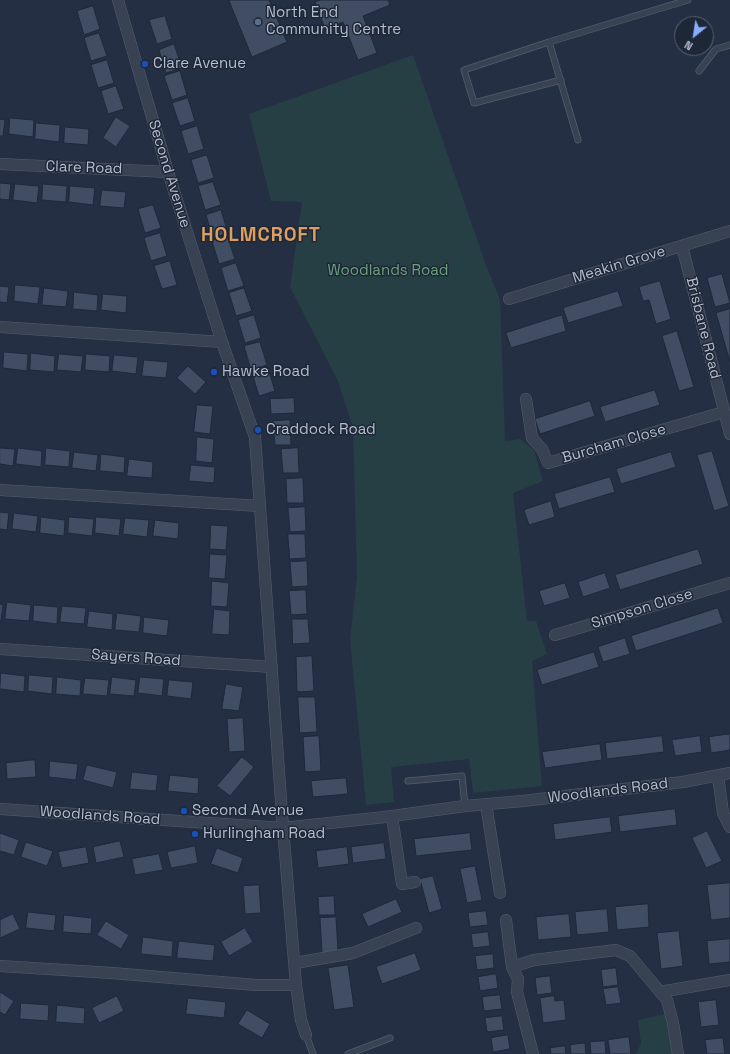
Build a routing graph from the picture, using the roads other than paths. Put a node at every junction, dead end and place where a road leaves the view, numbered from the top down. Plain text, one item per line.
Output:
1 (118, 0) edge
2 (688, 0) edge
3 (549, 42) junction
4 (730, 45) edge
5 (699, 71) dead end
6 (561, 80) junction
7 (578, 140) dead end
8 (0, 164) edge
9 (168, 172) junction
10 (730, 231) edge
11 (682, 246) junction
12 (509, 299) dead end
13 (0, 327) edge
14 (222, 342) junction
15 (526, 399) dead end
16 (724, 412) junction
17 (730, 434) edge
18 (0, 490) edge
19 (260, 506) junction
20 (730, 583) edge
21 (555, 635) dead end
22 (0, 649) edge
23 (272, 667) junction
24 (730, 773) edge
25 (718, 776) junction
26 (408, 781) dead end
27 (486, 804) junction
28 (465, 806) junction
29 (0, 809) edge
30 (392, 816) junction
31 (730, 827) edge
32 (282, 828) junction
33 (415, 882) dead end
34 (500, 893) dead end
35 (506, 920) dead end
36 (416, 928) dead end
37 (295, 964) junction
38 (0, 966) edge
39 (512, 967) junction
40 (730, 980) edge
41 (296, 985) junction
42 (660, 992) junction
43 (306, 1035) joint
44 (390, 1038) dead end
45 (313, 1054) edge
46 (348, 1054) edge
47 (533, 1054) edge
48 (678, 1054) edge

1 - 9 street, Second Avenue
2 - 3 lane
3 - 6 lane
3 - 6 lane
4 - 5 lane
6 - 7 lane
8 - 9 street, Clare Road
9 - 14 street, Second Avenue
10 - 11 street, Meakin Grove
11 - 12 street, Meakin Grove
11 - 16 street, Brisbane Road
13 - 14 street
14 - 19 street, Second Avenue
15 - 16 street, Burcham Close
16 - 17 street, Brisbane Road
18 - 19 street
19 - 23 street, Second Avenue
20 - 21 street, Simpson Close
22 - 23 street, Sayers Road
23 - 32 street, Second Avenue
24 - 25 street, Woodlands Road
25 - 27 street, Woodlands Road
25 - 31 street
26 - 28 lane
27 - 28 street, Woodlands Road
27 - 34 street
28 - 30 street, Woodlands Road
29 - 32 street, Woodlands Road
30 - 32 street, Woodlands Road
30 - 33 street
32 - 37 street, Second Avenue
35 - 39 street
36 - 37 street
37 - 41 street, Second Avenue
38 - 41 street
39 - 42 street
39 - 47 street
40 - 42 street
41 - 43 street, Second Avenue
42 - 48 street
43 - 45 lane
44 - 46 lane

